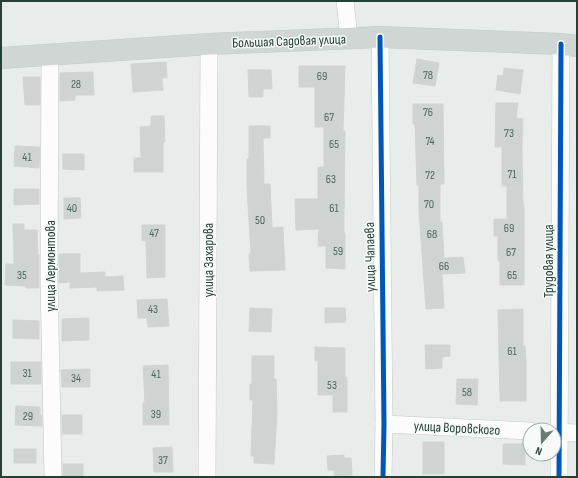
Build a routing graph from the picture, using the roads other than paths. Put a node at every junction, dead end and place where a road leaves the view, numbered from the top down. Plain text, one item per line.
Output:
1 (345, 1) edge
2 (380, 37) junction
3 (349, 38) junction
4 (209, 44) junction
5 (569, 45) edge
6 (50, 54) junction
7 (1, 58) edge
8 (557, 422) edge
9 (384, 424) junction
10 (522, 431) edge
11 (562, 432) edge
12 (577, 433) edge
13 (558, 462) edge
14 (53, 477) edge
15 (207, 477) edge
16 (383, 477) edge
17 (559, 477) edge

1 - 3 street
2 - 3 main road, Большая Садовая улица
2 - 5 main road, Большая Садовая улица
2 - 9 street, улица Чапаева
3 - 4 main road, Большая Садовая улица
4 - 6 main road, Большая Садовая улица
4 - 15 street, улица Захарова
5 - 8 street, Трудовая улица
6 - 7 main road, Большая Садовая улица
6 - 14 street, улица Лермонтова
9 - 10 street, улица Воровского
9 - 16 street, улица Чапаева
11 - 12 street
13 - 17 street, Трудовая улица

